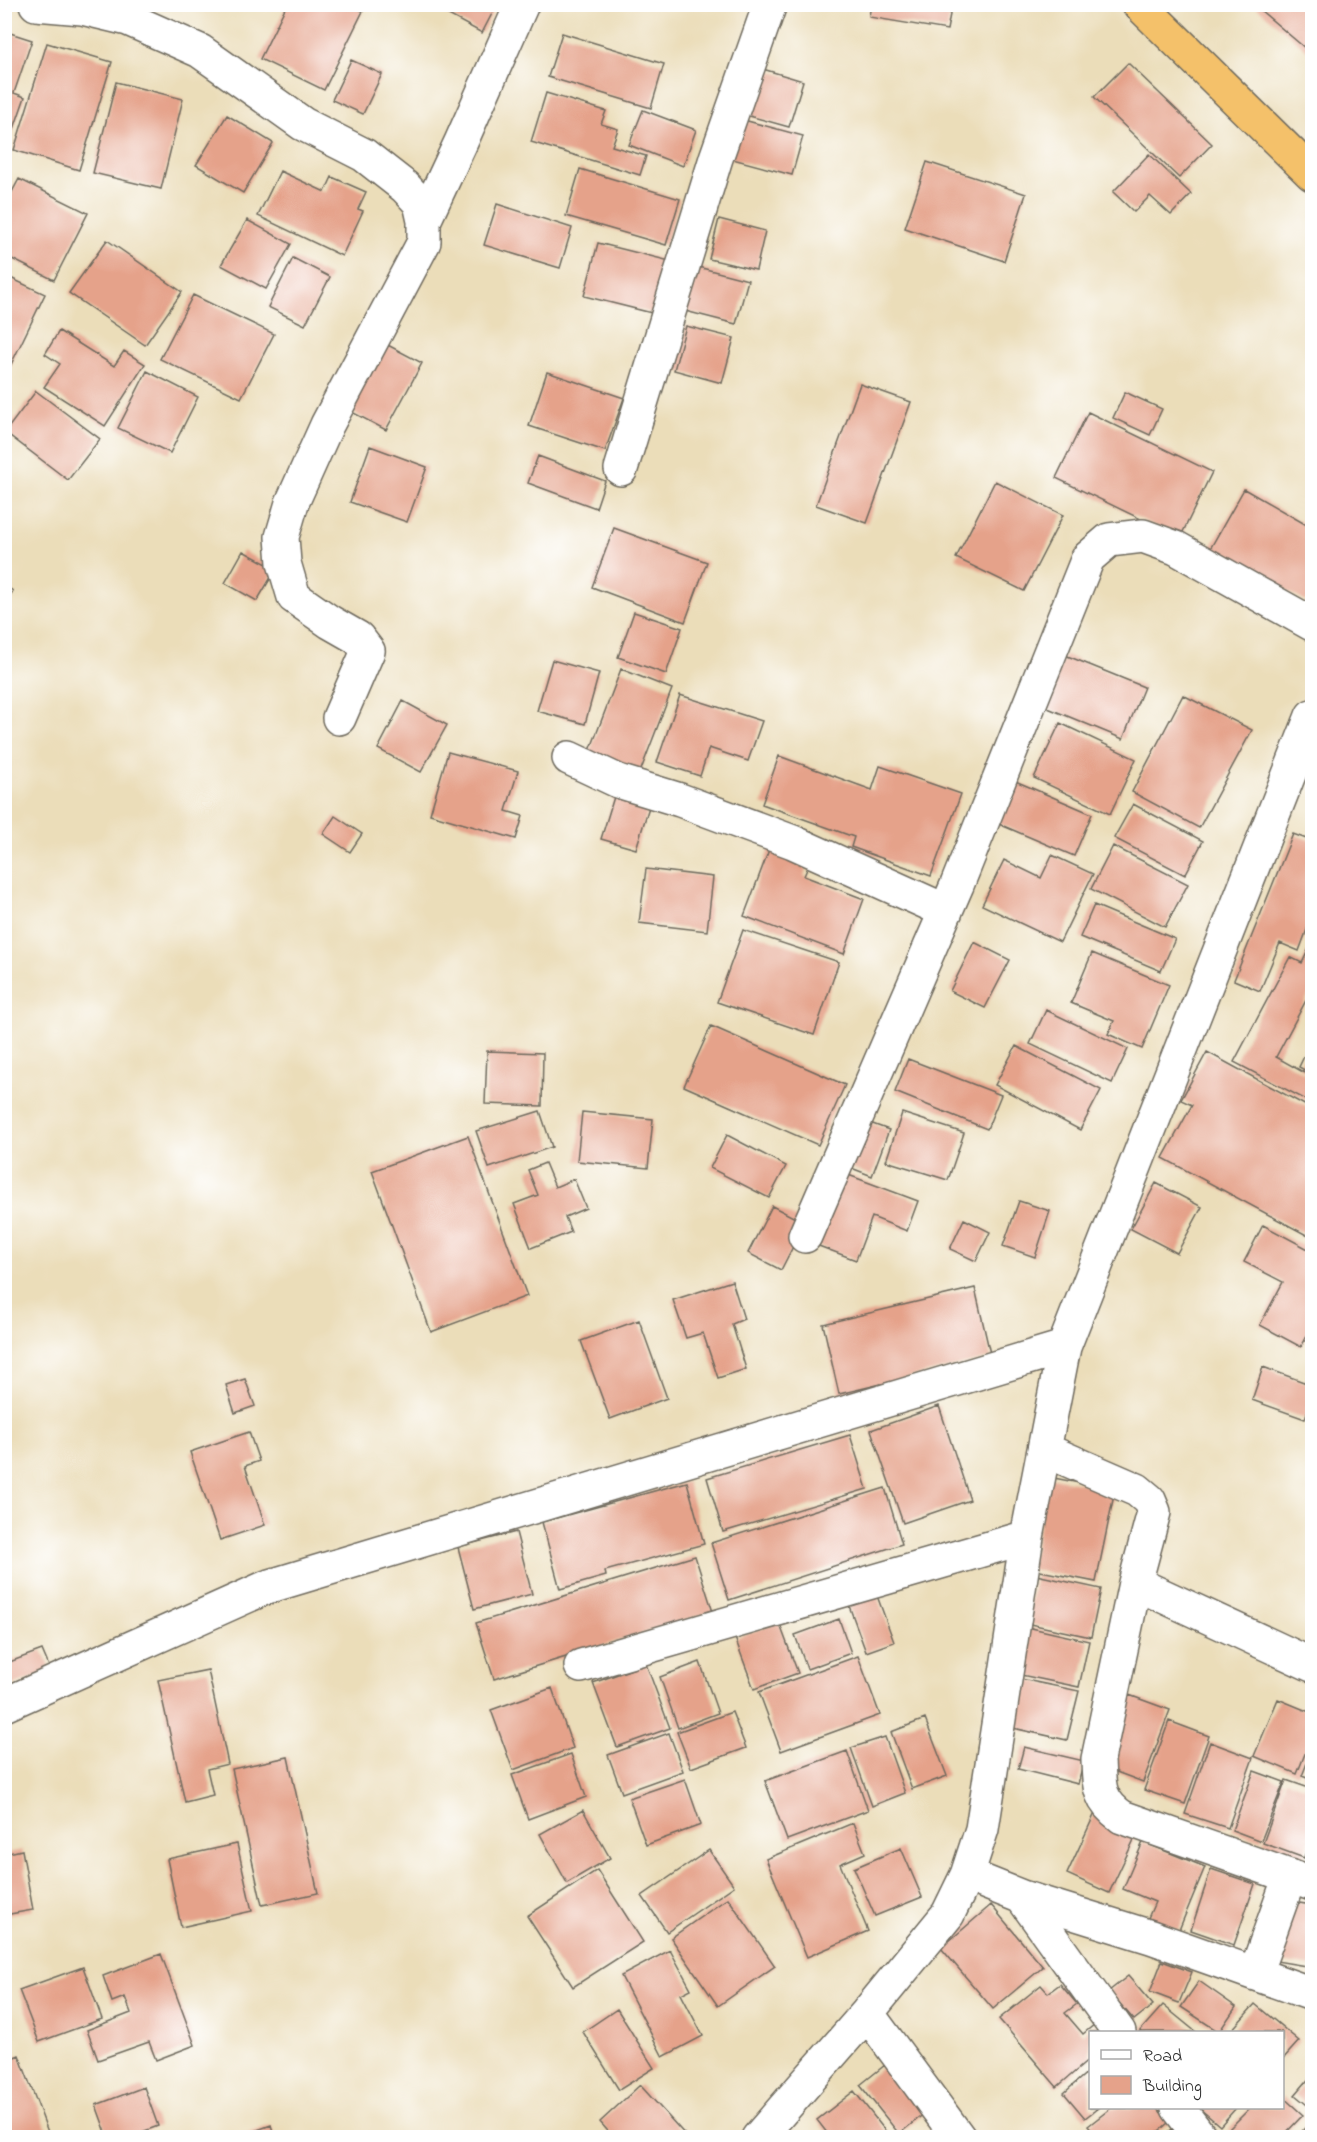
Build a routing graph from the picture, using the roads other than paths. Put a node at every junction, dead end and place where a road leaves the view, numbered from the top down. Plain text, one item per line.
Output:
1 (36, 4) edge
2 (522, 4) edge
3 (770, 4) edge
4 (1139, 4) edge
5 (1312, 174) edge
6 (423, 221) junction
7 (621, 469) dead end
8 (1312, 624) edge
9 (1312, 716) edge
10 (339, 718) dead end
11 (569, 758) dead end
12 (946, 911) junction
13 (805, 1236) dead end
14 (1064, 1347) junction
15 (1045, 1450) junction
16 (1028, 1537) junction
17 (1135, 1583) junction
18 (1312, 1665) edge
19 (581, 1666) dead end
20 (4, 1705) edge
21 (967, 1875) junction
22 (1301, 1880) edge
23 (1022, 1897) junction
24 (1255, 1974) junction
25 (1312, 1994) edge
26 (867, 2013) junction
27 (1118, 2031) edge
28 (1179, 2109) edge
29 (758, 2138) edge
30 (959, 2138) edge
31 (1201, 2138) edge

1 - 6 street
2 - 6 street
3 - 7 street
4 - 5 highway
6 - 10 street
8 - 12 street
9 - 14 street
11 - 12 street
12 - 13 street
14 - 15 street
14 - 20 street
15 - 16 street
15 - 17 street
16 - 19 street
16 - 21 street
17 - 18 street
17 - 22 street
21 - 23 street
21 - 26 street
22 - 24 street
23 - 24 street
23 - 27 street
24 - 25 street
26 - 29 street
26 - 30 street
28 - 31 street

